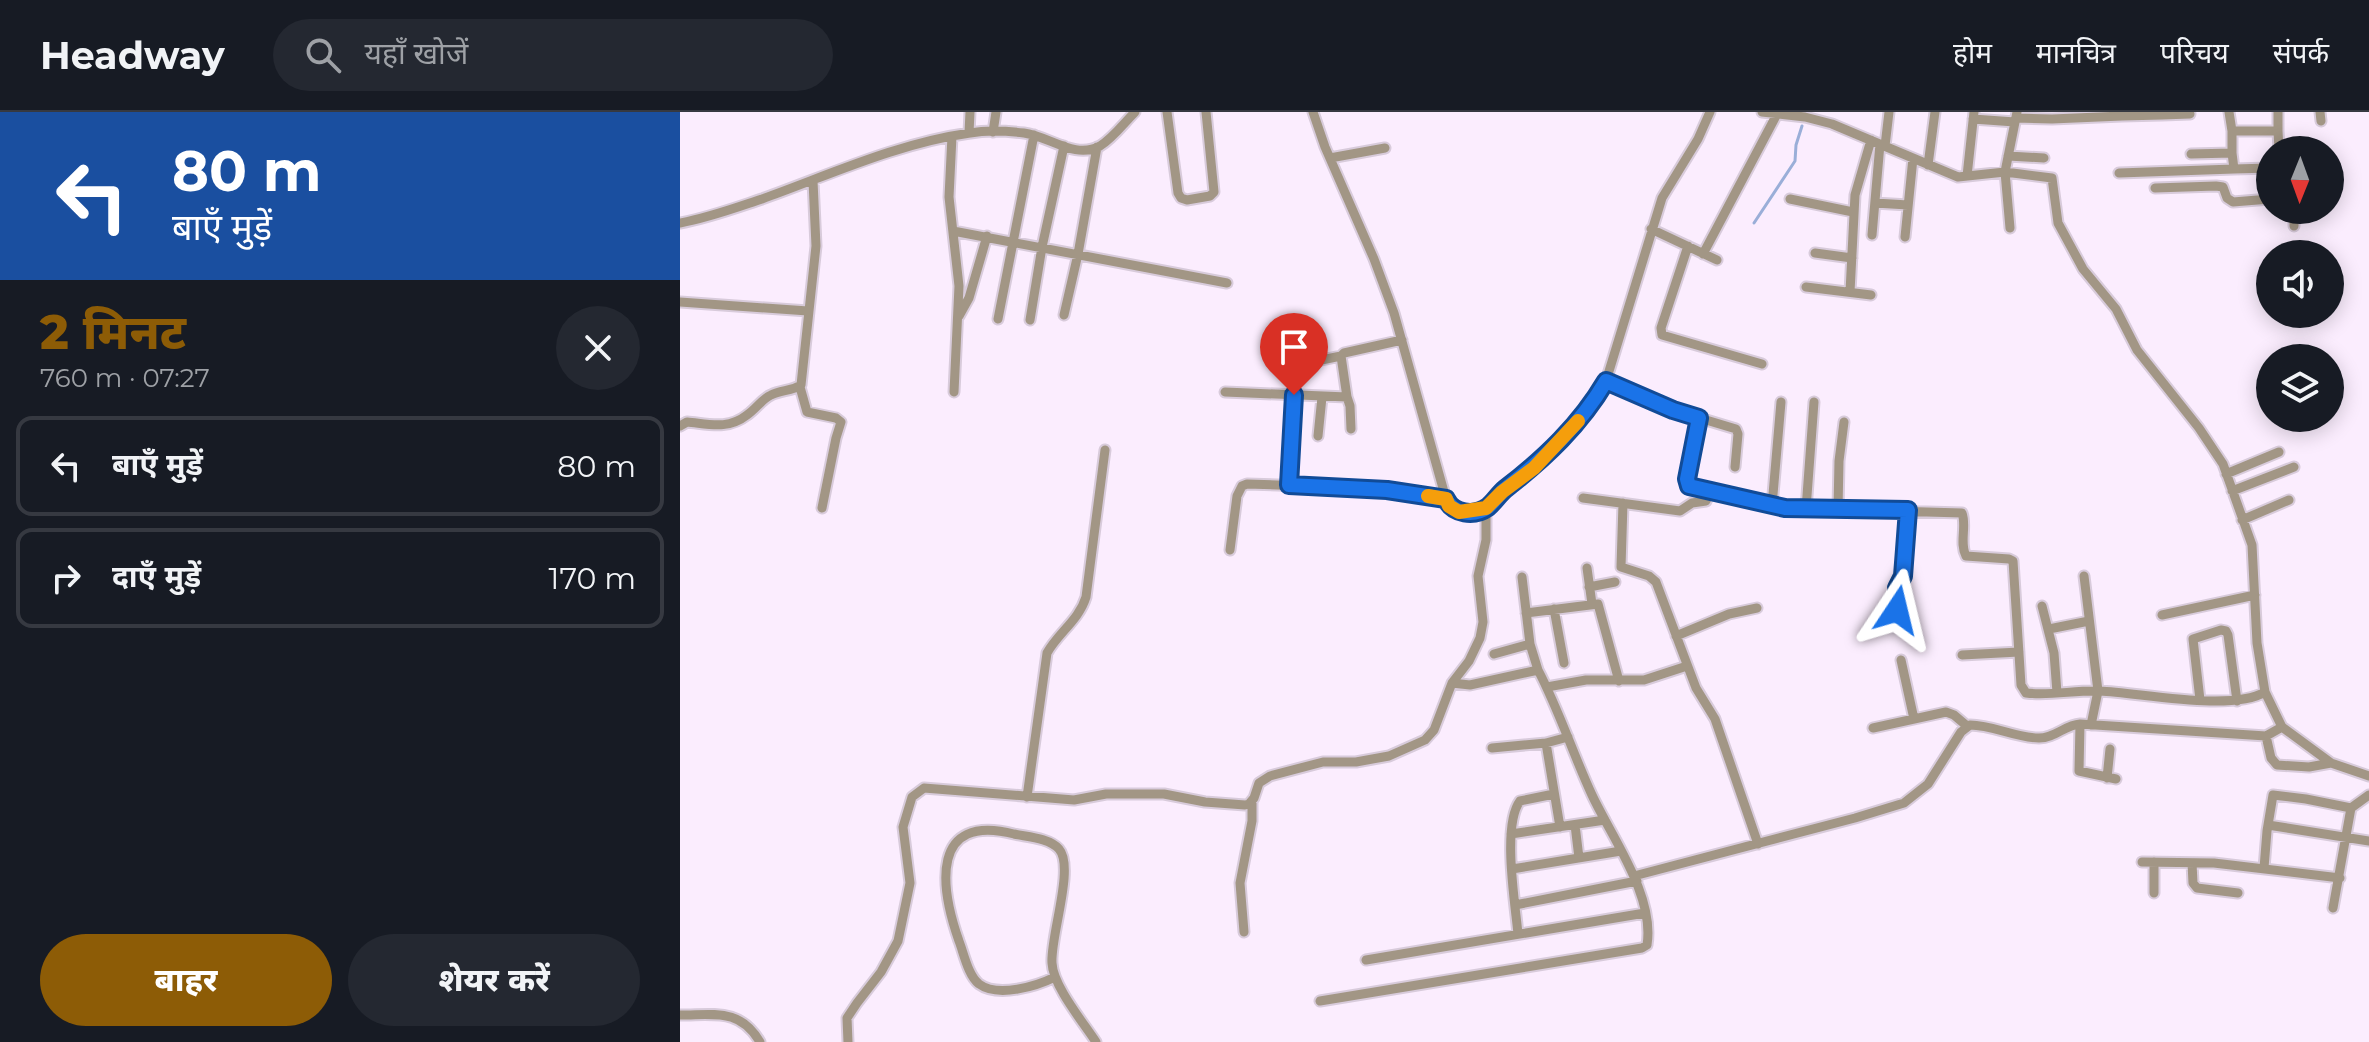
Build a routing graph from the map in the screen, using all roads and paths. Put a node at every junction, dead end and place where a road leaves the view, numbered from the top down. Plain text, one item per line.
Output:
1 (970, 112) edge
2 (996, 112) edge
3 (1135, 112) edge
4 (1167, 112) edge
5 (1206, 112) edge
6 (1313, 112) edge
7 (1710, 112) edge
8 (1762, 112) edge
9 (1889, 112) edge
10 (1935, 112) edge
11 (2229, 112) edge
12 (2278, 112) edge
13 (2194, 113) edge
14 (1777, 114) junction
15 (2122, 114) edge
16 (2162, 114) edge
17 (1974, 116) edge
18 (2016, 117) edge
19 (2232, 131) junction
20 (2278, 131) junction
21 (993, 132) junction
22 (969, 133) junction
23 (1034, 135) junction
24 (952, 136) junction
25 (2278, 136) edge
26 (1879, 144) junction
27 (1064, 146) junction
28 (1097, 147) junction
29 (1385, 148) dead end
30 (2232, 153) junction
31 (2191, 154) dead end
32 (2008, 156) junction
33 (1330, 158) junction
34 (1913, 158) junction
35 (2044, 158) dead end
36 (1928, 165) junction
37 (2256, 168) edge
38 (2234, 169) junction
39 (2005, 172) junction
40 (2119, 173) dead end
41 (1967, 176) junction
42 (813, 181) junction
43 (2155, 188) dead end
44 (1790, 199) dead end
45 (2256, 200) edge
46 (1875, 203) junction
47 (1908, 205) junction
48 (1853, 212) junction
49 (680, 223) edge
50 (2010, 228) dead end
51 (1651, 229) junction
52 (953, 231) junction
53 (1872, 235) dead end
54 (987, 236) junction
55 (1905, 237) dead end
56 (1013, 242) junction
57 (1688, 246) junction
58 (1042, 247) junction
59 (1815, 253) dead end
60 (1078, 254) junction
61 (1703, 254) junction
62 (1852, 258) junction
63 (1717, 260) dead end
64 (1227, 283) dead end
65 (1806, 287) dead end
66 (1850, 292) junction
67 (1871, 295) dead end
68 (680, 302) edge
69 (808, 311) junction
70 (1064, 315) dead end
71 (959, 316) junction
72 (998, 319) dead end
73 (1030, 320) dead end
74 (1402, 340) junction
75 (1341, 356) junction
76 (1762, 364) dead end
77 (1297, 365) dead end
78 (1606, 381) junction
79 (800, 387) junction
80 (954, 392) dead end
81 (1225, 392) dead end
82 (1294, 395) junction
83 (1322, 397) junction
84 (1347, 397) junction
85 (1781, 402) dead end
86 (1814, 402) dead end
87 (1699, 418) junction
88 (1844, 422) dead end
89 (680, 426) edge
90 (1351, 429) dead end
91 (1318, 436) dead end
92 (1105, 450) dead end
93 (2279, 452) dead end
94 (1735, 467) dead end
95 (2294, 467) dead end
96 (2226, 474) junction
97 (1289, 485) junction
98 (2232, 491) junction
99 (1710, 492) junction
100 (1583, 498) dead end
101 (1446, 499) junction
102 (2289, 500) dead end
103 (1623, 503) junction
104 (1772, 506) junction
105 (822, 508) dead end
106 (1486, 508) junction
107 (1806, 509) junction
108 (1838, 509) junction
109 (1908, 510) junction
110 (2242, 520) junction
111 (1230, 550) dead end
112 (1587, 568) dead end
113 (2084, 576) dead end
114 (1522, 577) dead end
115 (1615, 582) dead end
116 (1589, 587) junction
117 (2255, 595) junction
118 (1592, 604) junction
119 (2042, 606) dead end
120 (1757, 608) dead end
121 (1554, 609) junction
122 (1897, 610) dead end
123 (1526, 613) junction
124 (2162, 615) dead end
125 (2089, 621) junction
126 (2049, 629) junction
127 (1676, 636) junction
128 (1530, 644) junction
129 (2019, 652) junction
130 (1494, 654) dead end
131 (1962, 655) dead end
132 (1901, 660) dead end
133 (1564, 663) dead end
134 (1687, 666) junction
135 (1538, 670) junction
136 (1619, 681) junction
137 (1458, 684) junction
138 (1547, 687) junction
139 (2098, 691) junction
140 (2265, 692) junction
141 (2057, 693) junction
142 (2200, 700) junction
143 (2237, 701) junction
144 (1914, 719) junction
145 (2086, 724) junction
146 (1967, 726) junction
147 (2282, 727) junction
148 (1873, 728) dead end
149 (2266, 736) junction
150 (1568, 737) junction
151 (1546, 743) junction
152 (1492, 748) dead end
153 (2110, 749) dead end
154 (2331, 763) junction
155 (2369, 776) edge
156 (1554, 794) junction
157 (2369, 795) edge
158 (1027, 797) junction
159 (1253, 800) junction
160 (2351, 808) junction
161 (1605, 820) junction
162 (1575, 825) junction
163 (2268, 825) junction
164 (1560, 827) junction
165 (1511, 834) junction
166 (2347, 836) junction
167 (2369, 841) edge
168 (1758, 844) junction
169 (1621, 851) junction
170 (1579, 858) junction
171 (2142, 862) dead end
172 (2154, 862) junction
173 (2192, 863) junction
174 (2264, 868) junction
175 (1512, 869) junction
176 (2340, 878) junction
177 (1635, 879) junction
178 (2154, 893) dead end
179 (2238, 893) dead end
180 (1515, 905) junction
181 (2333, 908) dead end
182 (1645, 913) junction
183 (1244, 932) dead end
184 (1518, 934) junction
185 (1366, 960) dead end
186 (1055, 977) junction
187 (1320, 1001) dead end
188 (680, 1015) edge
189 (760, 1042) edge
190 (848, 1042) edge
191 (1096, 1042) edge

1 - 22 street
2 - 21 street
3 - 28 street
4 - 5 street
6 - 33 street
7 - 51 street
8 - 14 street
9 - 26 street
10 - 36 street
11 - 19 street
12 - 20 street
13 - 16 street
14 - 26 street
14 - 61 street
15 - 16 street
15 - 18 street
17 - 18 street
17 - 41 street
18 - 32 street
19 - 20 street
19 - 30 street
20 - 25 street
21 - 22 street
21 - 23 street
22 - 24 street
23 - 27 street
23 - 56 street
24 - 42 street
24 - 52 street
26 - 34 street
26 - 46 street
26 - 48 street
27 - 28 street
27 - 58 street
28 - 60 street
29 - 33 street
30 - 31 street
30 - 38 street
32 - 35 street
32 - 39 street
33 - 74 street
34 - 36 street
34 - 47 street
36 - 41 street
37 - 38 street
38 - 40 street
39 - 41 street
39 - 50 street
39 - 96 street
42 - 49 street
42 - 69 street
43 - 45 street
44 - 48 street
46 - 47 street
46 - 53 street
47 - 55 street
48 - 62 street
51 - 57 street
51 - 78 street
52 - 54 street
52 - 71 street
54 - 56 street
54 - 71 street
56 - 58 street
56 - 72 street
57 - 61 street
57 - 76 street
58 - 60 street
58 - 73 street
59 - 62 street
60 - 64 street
60 - 70 street
61 - 63 street
62 - 66 street
65 - 66 street
66 - 67 street
68 - 69 street
69 - 79 street
71 - 80 street
74 - 75 street
74 - 101 street
75 - 77 street
75 - 84 street
78 - 87 street
78 - 106 street
79 - 89 street
79 - 105 street
81 - 82 street
82 - 83 street
82 - 97 street
83 - 84 street
83 - 91 street
84 - 90 street
85 - 104 street
86 - 107 street
87 - 94 street
87 - 99 street
88 - 108 street
92 - 158 street
93 - 96 street
95 - 98 street
96 - 98 street
97 - 101 street
97 - 111 street
98 - 110 street
99 - 103 street
99 - 104 street
100 - 103 street
101 - 106 street
102 - 110 street
103 - 127 street
104 - 107 street
106 - 137 street
107 - 108 street
108 - 109 street
109 - 122 street
109 - 129 street
110 - 117 street
112 - 116 street
113 - 125 street
114 - 123 street
115 - 116 street
116 - 118 street
117 - 124 street
117 - 140 street
118 - 121 street
118 - 136 street
119 - 126 street
120 - 127 street
121 - 123 street
121 - 133 street
123 - 128 street
125 - 126 street
125 - 139 street
126 - 141 street
127 - 134 street
128 - 130 street
128 - 135 street
129 - 131 street
129 - 141 street
132 - 144 street
134 - 136 street
134 - 168 street
135 - 137 street
135 - 138 street
136 - 138 street
137 - 159 street
138 - 150 street
139 - 141 street
139 - 142 street
139 - 145 street
140 - 143 street
140 - 147 street
142 - 143 street
142 - 143 street
144 - 146 street
144 - 148 street
145 - 146 street
145 - 149 street
145 - 153 street
146 - 168 street
147 - 149 street
147 - 154 street
149 - 154 street
150 - 151 street
150 - 161 street
151 - 152 street
151 - 156 street
154 - 155 street
156 - 164 street
156 - 165 street
157 - 160 street
158 - 159 street
158 - 190 street
159 - 183 street
160 - 163 street
160 - 166 street
161 - 162 street
161 - 169 street
162 - 164 street
162 - 170 street
163 - 166 street
163 - 174 street
164 - 165 street
165 - 175 street
166 - 167 street
166 - 176 street
168 - 177 street
169 - 170 street
169 - 177 street
170 - 175 street
171 - 172 street
172 - 173 street
172 - 178 street
173 - 174 street
173 - 179 street
174 - 176 street
175 - 180 street
176 - 181 street
177 - 180 street
177 - 182 street
180 - 184 street
182 - 184 street
182 - 187 street
184 - 185 street
186 - 186 street
186 - 191 street
188 - 189 street

